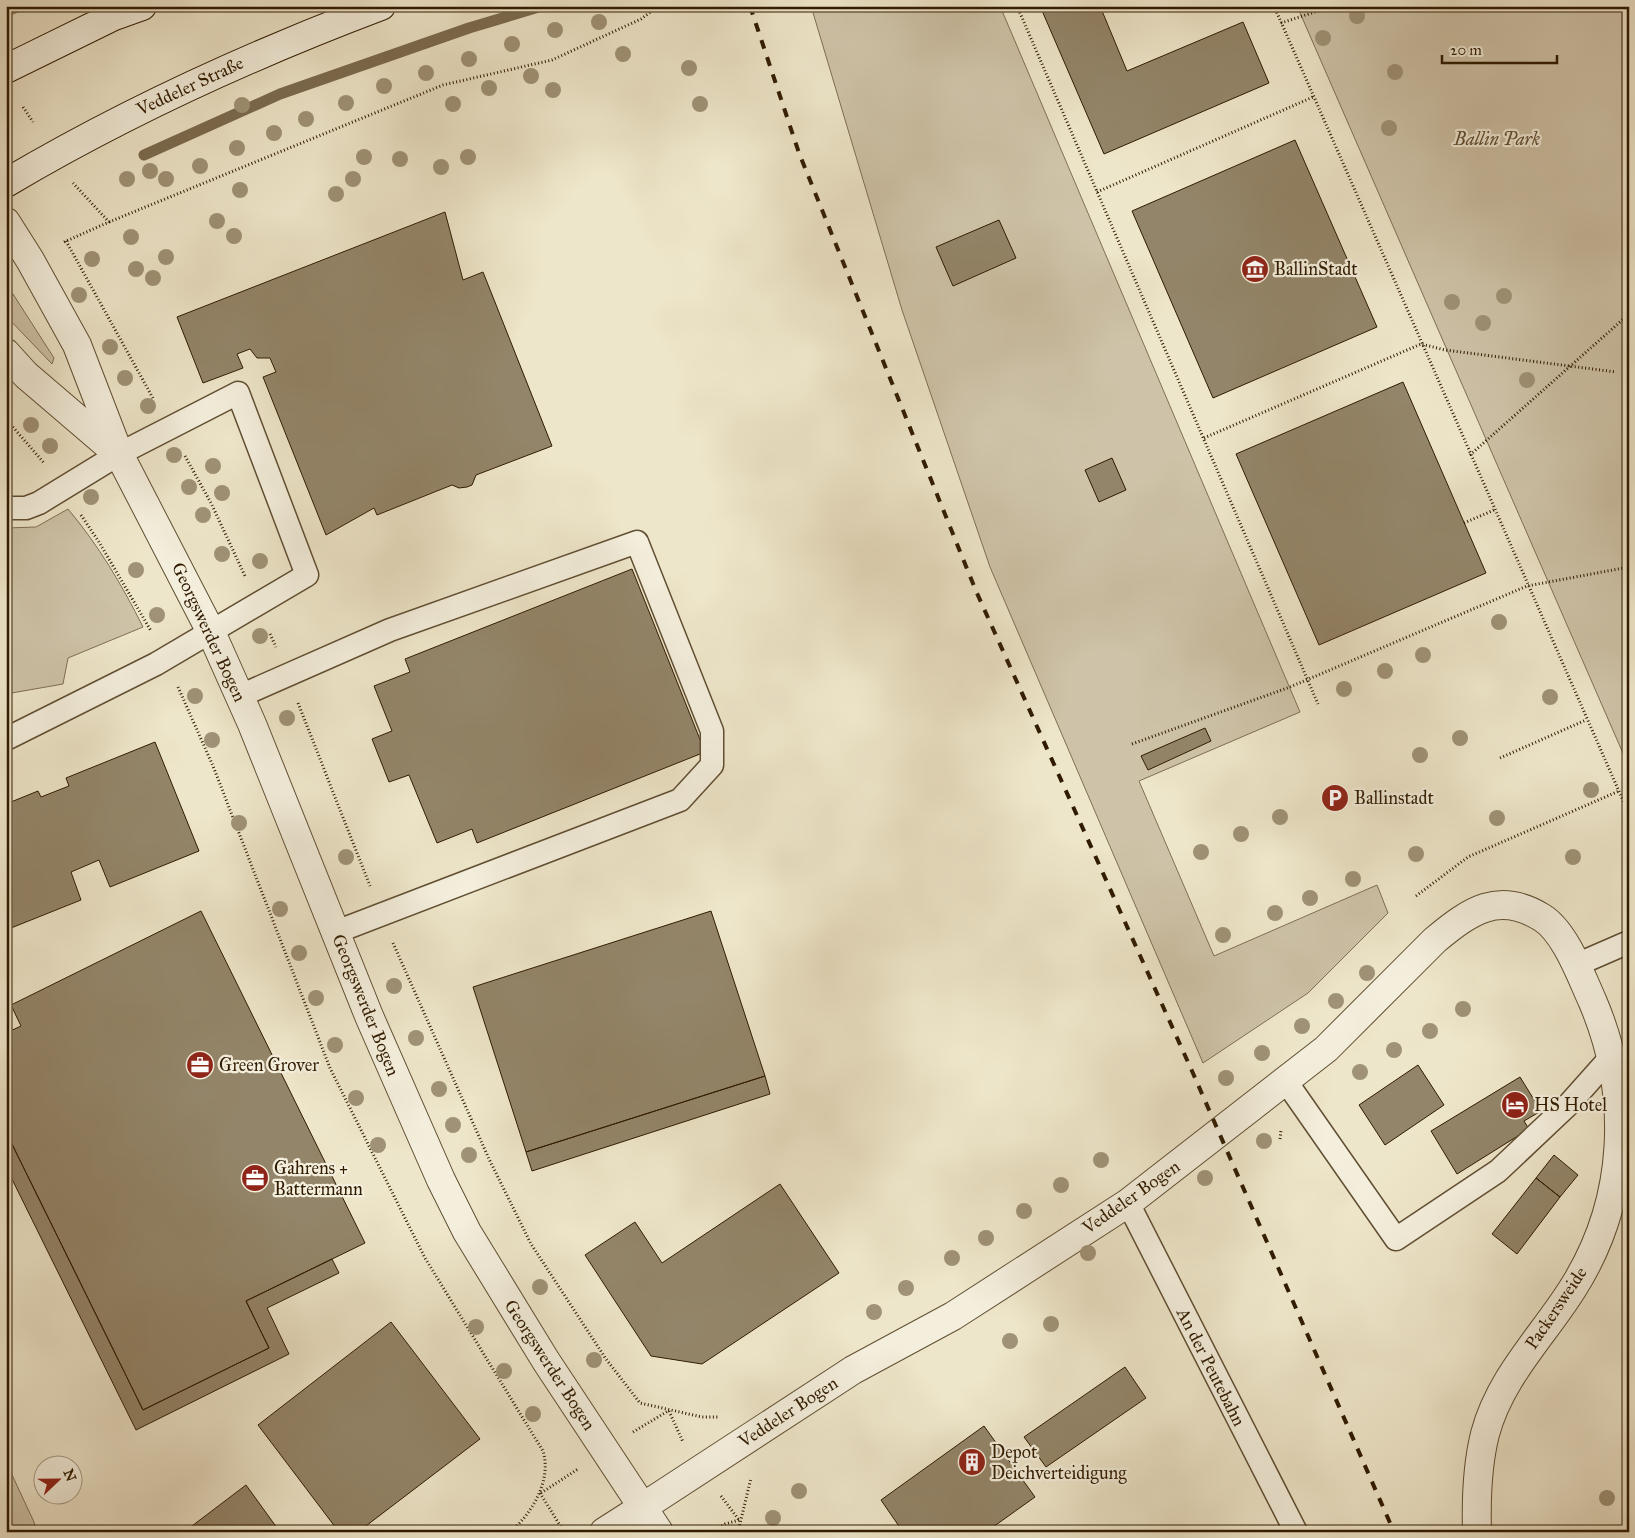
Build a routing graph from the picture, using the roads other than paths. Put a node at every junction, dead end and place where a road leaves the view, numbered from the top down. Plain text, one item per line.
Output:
1 (142, 6) edge
2 (381, 6) edge
3 (6, 69) edge
4 (6, 183) edge
5 (6, 222) edge
6 (6, 353) edge
7 (119, 454) junction
8 (6, 508) edge
9 (211, 632) junction
10 (240, 696) junction
11 (6, 739) edge
12 (336, 932) junction
13 (1629, 942) edge
14 (1576, 965) junction
15 (1610, 1058) junction
16 (1285, 1080) junction
17 (1128, 1203) junction
18 (643, 1507) junction
19 (604, 1532) edge
20 (659, 1532) edge
21 (1296, 1532) edge
22 (1477, 1532) edge

1 - 3 street
2 - 4 street, Veddeler Straße
5 - 7 street, Georgswerder Bogen
6 - 7 street, Georgswerder Bogen
7 - 8 lane
7 - 9 street, Georgswerder Bogen
7 - 9 lane
9 - 10 street, Georgswerder Bogen
9 - 11 lane
10 - 12 street, Georgswerder Bogen
10 - 12 lane
12 - 18 street, Georgswerder Bogen
13 - 14 lane
14 - 15 street, Packersweide
14 - 16 street, Veddeler Bogen
15 - 16 lane
15 - 22 street, Packersweide
16 - 17 street, Veddeler Bogen
17 - 18 street, Veddeler Bogen
17 - 21 lane, An der Peutebahn
18 - 19 street, Veddeler Bogen
18 - 20 street, Georgswerder Bogen

